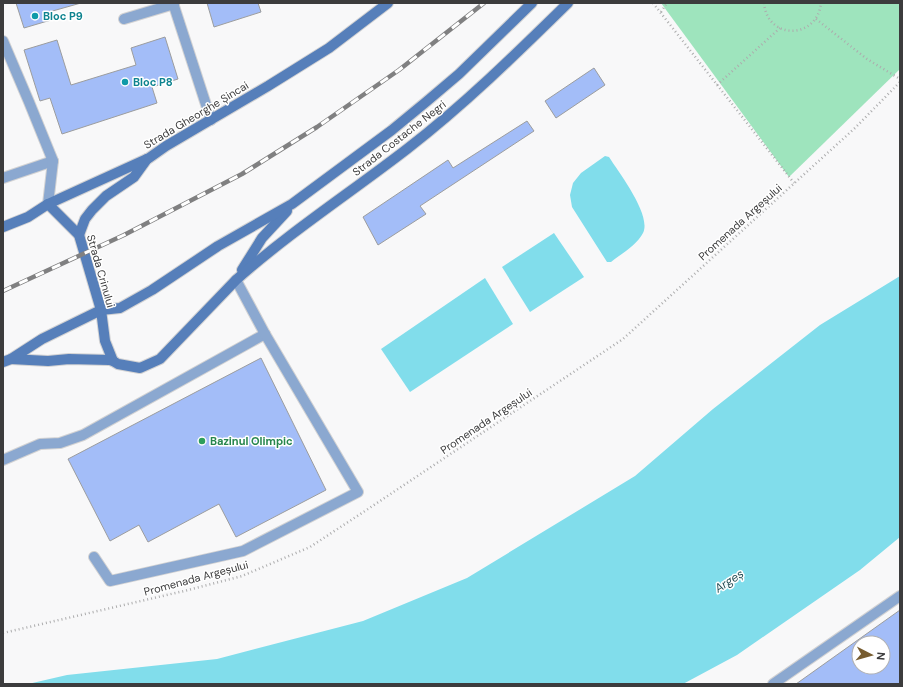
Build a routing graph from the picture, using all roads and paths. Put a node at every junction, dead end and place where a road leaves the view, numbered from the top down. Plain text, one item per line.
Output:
1 (388, 3) edge
2 (532, 3) edge
3 (568, 3) edge
4 (653, 3) edge
5 (667, 3) edge
6 (764, 3) edge
7 (821, 3) edge
8 (173, 4) edge
9 (660, 12) junction
10 (124, 18) dead end
11 (816, 18) junction
12 (780, 28) junction
13 (3, 41) edge
14 (900, 79) edge
15 (900, 82) edge
16 (717, 85) junction
17 (211, 120) junction
18 (149, 158) junction
19 (53, 161) junction
20 (3, 178) edge
21 (794, 183) junction
22 (48, 204) junction
23 (292, 204) junction
24 (3, 226) edge
25 (79, 234) junction
26 (236, 280) junction
27 (101, 310) junction
28 (265, 334) junction
29 (113, 360) junction
30 (7, 361) edge
31 (3, 460) edge
32 (94, 557) dead end
33 (900, 596) edge
34 (3, 634) edge
35 (773, 684) edge

1 - 17 main road, Strada Gheorghe Șincai
2 - 23 main road, Strada Costache Negri
3 - 26 main road, Strada Costache Negri
4 - 9 path
5 - 9 path
6 - 12 path
7 - 11 path
8 - 10 street
8 - 17 street
9 - 16 path
11 - 12 path
11 - 14 path
12 - 16 path
13 - 19 street
15 - 21 path, Promenada Argeșului
16 - 21 path
17 - 18 main road, Strada Gheorghe Șincai
18 - 22 main road, Strada Gheorghe Șincai
18 - 25 main road
19 - 20 street
19 - 22 street
21 - 34 path, Promenada Argeșului
22 - 24 main road, Strada Gheorghe Șincai
22 - 25 main road, Strada Crinului
23 - 26 main road, Strada Costache Negri
23 - 27 main road, Strada Costache Negri
25 - 27 main road, Strada Crinului
26 - 28 street
26 - 29 main road, Strada Costache Negri
27 - 29 main road, Strada Crinului
27 - 30 main road, Strada Costache Negri
28 - 31 street
28 - 32 street
29 - 30 main road, Strada Costache Negri
33 - 35 street

